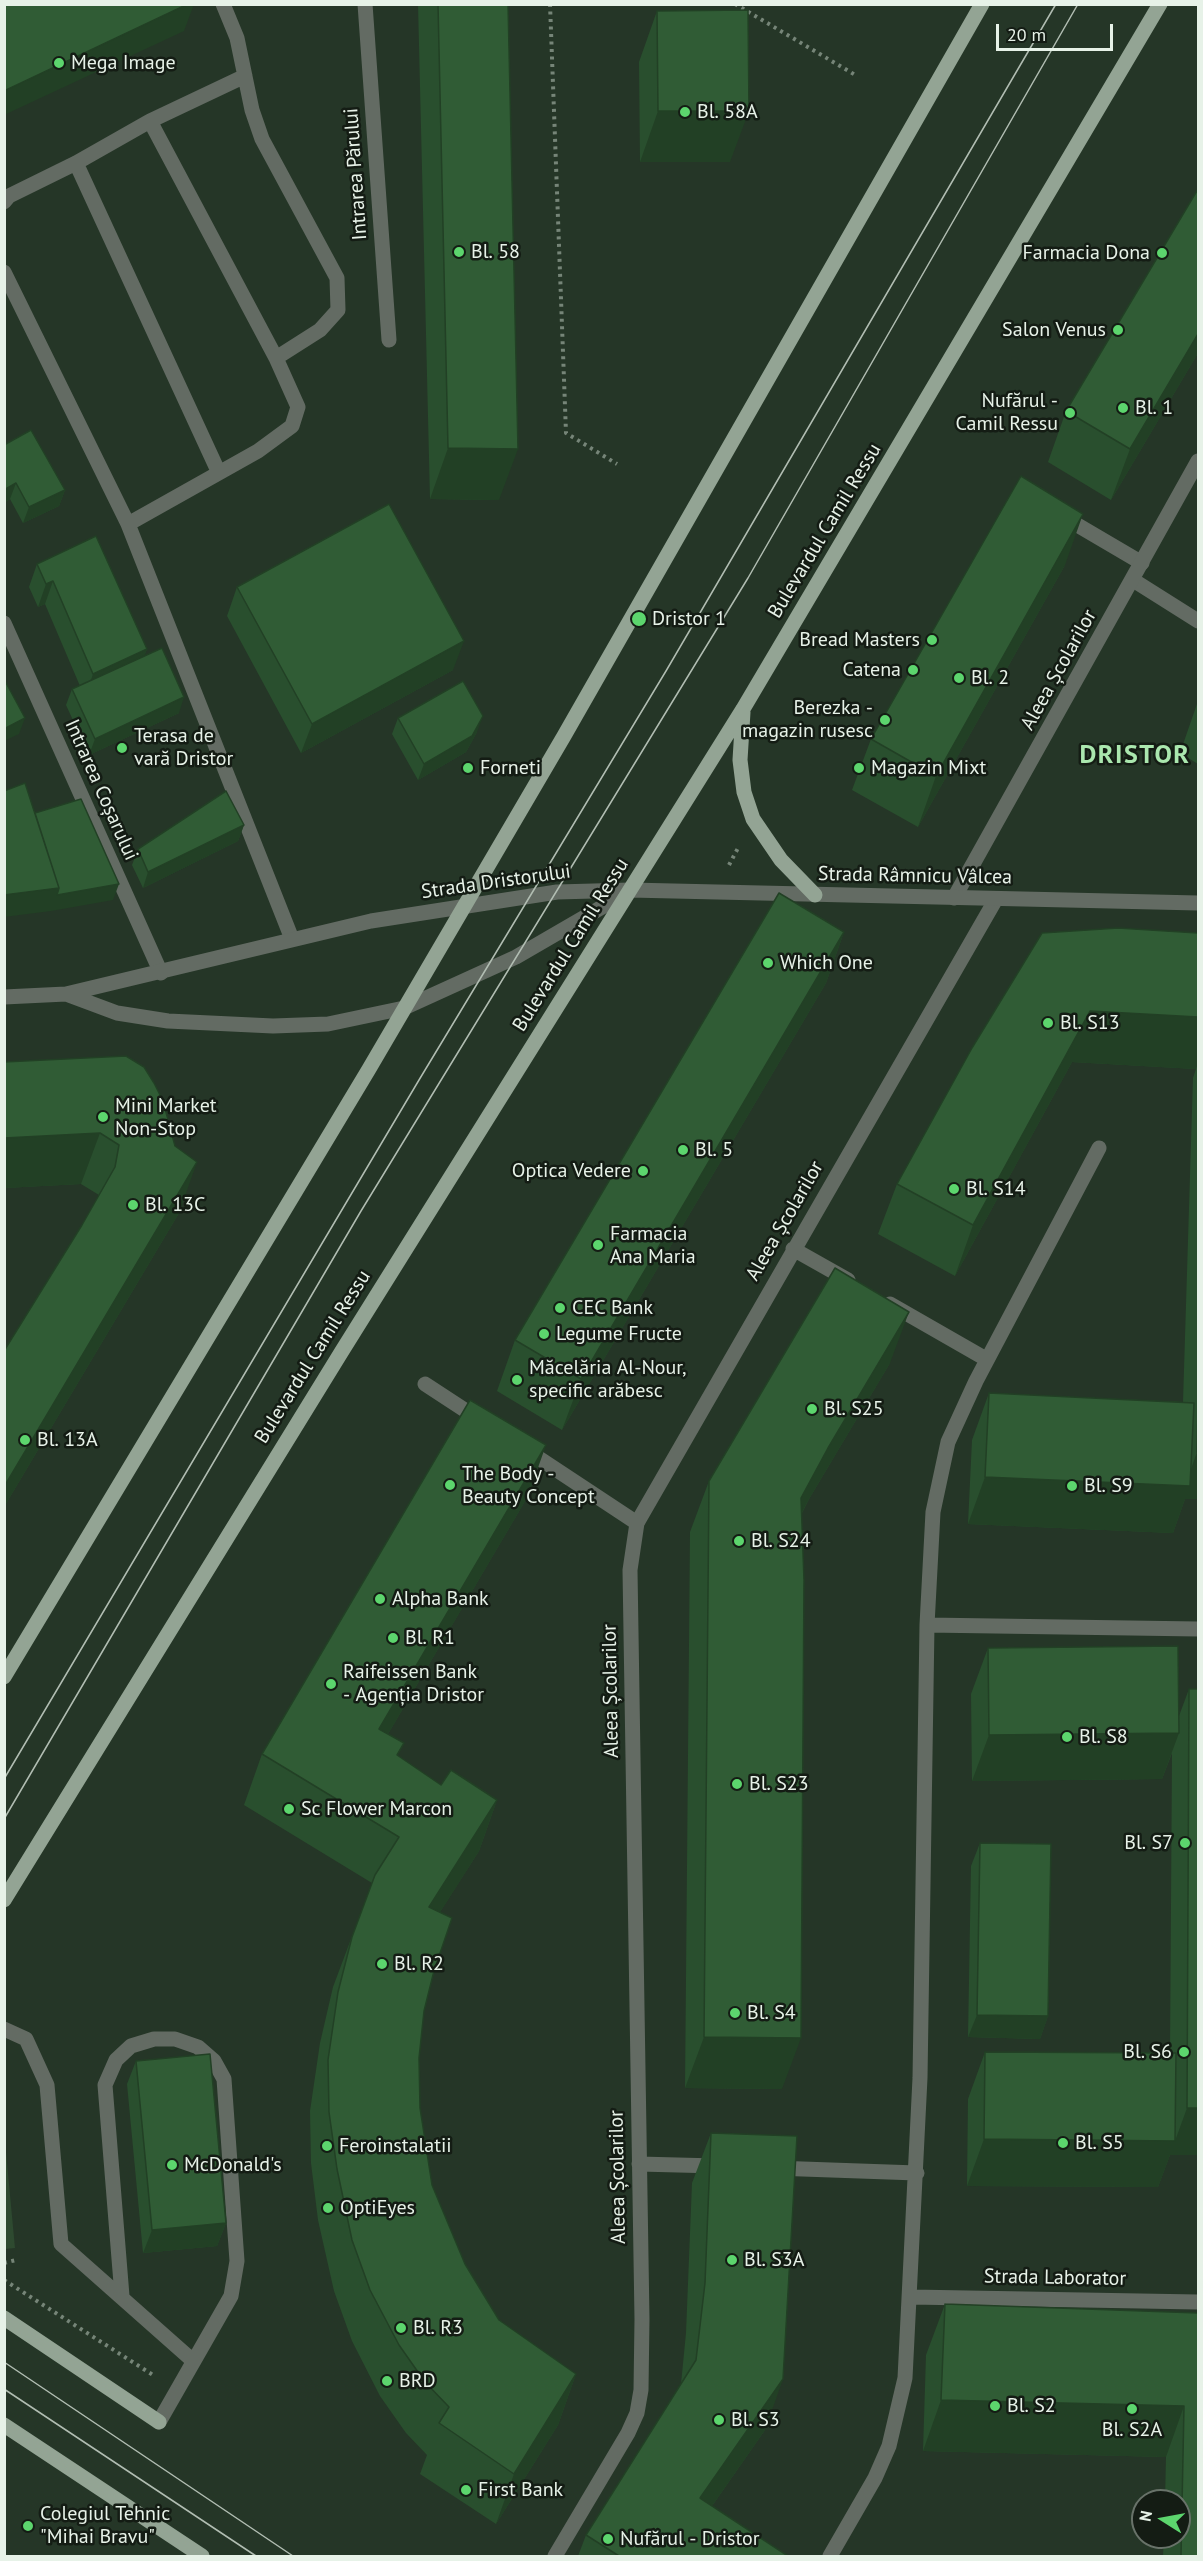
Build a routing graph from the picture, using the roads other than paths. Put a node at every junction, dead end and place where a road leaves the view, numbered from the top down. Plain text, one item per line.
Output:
1 (223, 4) edge
2 (365, 4) edge
3 (982, 4) edge
4 (1160, 4) edge
5 (245, 76) junction
6 (150, 121) junction
7 (76, 163) junction
8 (4, 202) edge
9 (4, 272) edge
10 (389, 340) dead end
11 (276, 358) junction
12 (1198, 461) edge
13 (219, 473) junction
14 (1053, 511) edge
15 (128, 524) junction
16 (1142, 563) junction
17 (1133, 580) junction
18 (1198, 621) edge
19 (4, 623) edge
20 (743, 709) junction
21 (630, 890) junction
22 (815, 895) junction
23 (954, 898) junction
24 (996, 899) junction
25 (1198, 903) edge
26 (464, 906) junction
27 (292, 939) junction
28 (161, 973) junction
29 (66, 994) junction
30 (4, 997) edge
31 (404, 1008) junction
32 (1099, 1148) dead end
33 (794, 1249) junction
34 (986, 1359) junction
35 (425, 1384) dead end
36 (490, 1426) edge
37 (509, 1438) edge
38 (637, 1523) junction
39 (927, 1625) junction
40 (1198, 1629) edge
41 (4, 1677) edge
42 (4, 1900) edge
43 (4, 2029) edge
44 (639, 2164) junction
45 (732, 2167) edge
46 (755, 2168) edge
47 (917, 2174) junction
48 (122, 2296) junction
49 (910, 2297) junction
50 (1198, 2302) edge
51 (4, 2318) edge
52 (192, 2360) junction
53 (159, 2422) joint
54 (4, 2424) edge
55 (202, 2556) edge
56 (555, 2556) edge
57 (830, 2556) edge

1 - 5 street
2 - 10 street, Intrarea Părului
3 - 26 main road
4 - 20 main road, Bulevardul Camil Ressu
5 - 6 street
5 - 11 street
6 - 7 street
6 - 11 street
7 - 8 street
7 - 13 street
9 - 15 street
11 - 13 street
12 - 16 street, Aleea Școlarilor
13 - 15 street
14 - 16 street
15 - 27 street
16 - 17 street, Aleea Școlarilor
17 - 18 street
17 - 23 street, Aleea Școlarilor
19 - 28 street, Intrarea Coșarului
20 - 21 main road, Bulevardul Camil Ressu
20 - 22 main road
21 - 22 street, Strada Râmnicu Vâlcea
21 - 26 street, Strada Dristorului
21 - 31 street, Strada Dristorului
21 - 42 main road, Bulevardul Camil Ressu
22 - 23 street, Strada Râmnicu Vâlcea
23 - 24 street, Strada Râmnicu Vâlcea
24 - 25 street, Strada Râmnicu Vâlcea
24 - 33 street, Aleea Școlarilor
26 - 27 street, Strada Dristorului
26 - 31 main road
27 - 28 street, Strada Dristorului
28 - 29 street, Strada Dristorului
29 - 30 street, Strada Dristorului
29 - 31 street, Strada Dristorului
31 - 41 main road
32 - 34 street
33 - 34 street
33 - 38 street, Aleea Școlarilor
34 - 39 street
35 - 36 street
37 - 38 street
38 - 44 street, Aleea Școlarilor
39 - 40 street
39 - 47 street
43 - 48 street
44 - 45 street
44 - 56 street, Aleea Școlarilor
46 - 47 street
47 - 49 street
48 - 52 street
48 - 52 street
49 - 50 street, Strada Laborator
49 - 57 street
51 - 53 main road
52 - 53 street
54 - 55 main road

